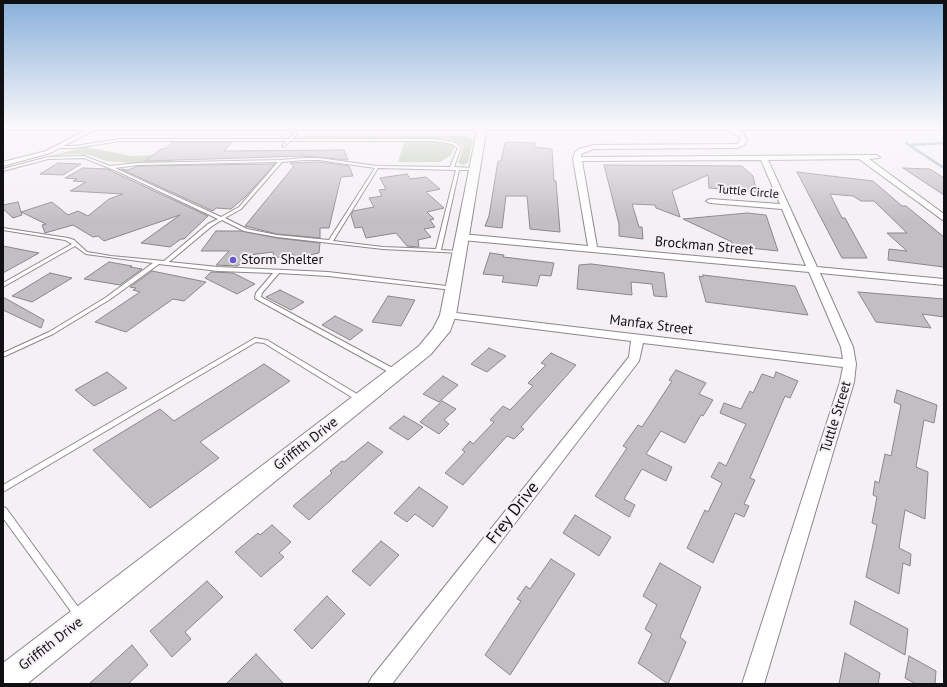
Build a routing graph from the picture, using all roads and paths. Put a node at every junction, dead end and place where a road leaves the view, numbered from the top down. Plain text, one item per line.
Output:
1 (30, 157) edge
2 (71, 157) edge
3 (73, 157) edge
4 (456, 157) edge
5 (476, 157) edge
6 (855, 157) edge
7 (861, 157) edge
8 (763, 158) junction
9 (577, 159) joint
10 (281, 161) junction
11 (5, 166) edge
12 (110, 167) junction
13 (377, 167) junction
14 (452, 168) junction
15 (458, 168) junction
16 (474, 169) junction
17 (710, 201) dead end
18 (785, 207) junction
19 (944, 218) edge
20 (221, 220) junction
21 (3, 229) edge
22 (462, 237) junction
23 (330, 242) junction
24 (75, 244) junction
25 (593, 250) junction
26 (438, 251) junction
27 (459, 252) junction
28 (158, 262) junction
29 (166, 263) junction
30 (812, 270) junction
31 (276, 272) junction
32 (944, 282) edge
33 (3, 285) edge
34 (453, 288) junction
35 (448, 315) junction
36 (637, 339) junction
37 (3, 355) edge
38 (850, 364) junction
39 (396, 373) junction
40 (361, 400) junction
41 (3, 489) edge
42 (3, 511) edge
43 (82, 620) junction
44 (3, 682) edge
45 (379, 684) edge
46 (753, 684) edge

1 - 11 street
2 - 11 lane
3 - 12 lane
4 - 14 lane
5 - 16 street, Griffith Drive
6 - 8 street
7 - 19 street
8 - 9 street
8 - 18 street, Tuttle Street
9 - 25 street
10 - 12 lane
10 - 13 lane
10 - 20 lane
12 - 20 lane
13 - 14 lane
13 - 23 lane
14 - 15 lane
15 - 16 lane
15 - 26 lane
16 - 22 street, Griffith Drive
17 - 18 street, Tuttle Circle
18 - 30 street, Tuttle Street
20 - 23 lane
20 - 29 lane
21 - 24 lane
22 - 25 street, Brockman Street
22 - 27 street, Griffith Drive
23 - 26 lane
24 - 28 lane
24 - 33 lane
25 - 30 street, Brockman Street
26 - 27 lane
27 - 34 street, Griffith Drive
28 - 29 lane
28 - 37 lane
29 - 31 lane
30 - 32 street, Brockman Street
30 - 38 street, Tuttle Street
31 - 34 lane
31 - 39 lane
34 - 35 street, Griffith Drive
35 - 36 street, Manfax Street
35 - 39 street, Griffith Drive
36 - 38 street, Manfax Street
36 - 45 street, Frey Drive
38 - 46 street, Tuttle Street
39 - 40 street, Griffith Drive
40 - 41 lane
40 - 43 street, Griffith Drive
42 - 43 lane
43 - 44 street, Griffith Drive

